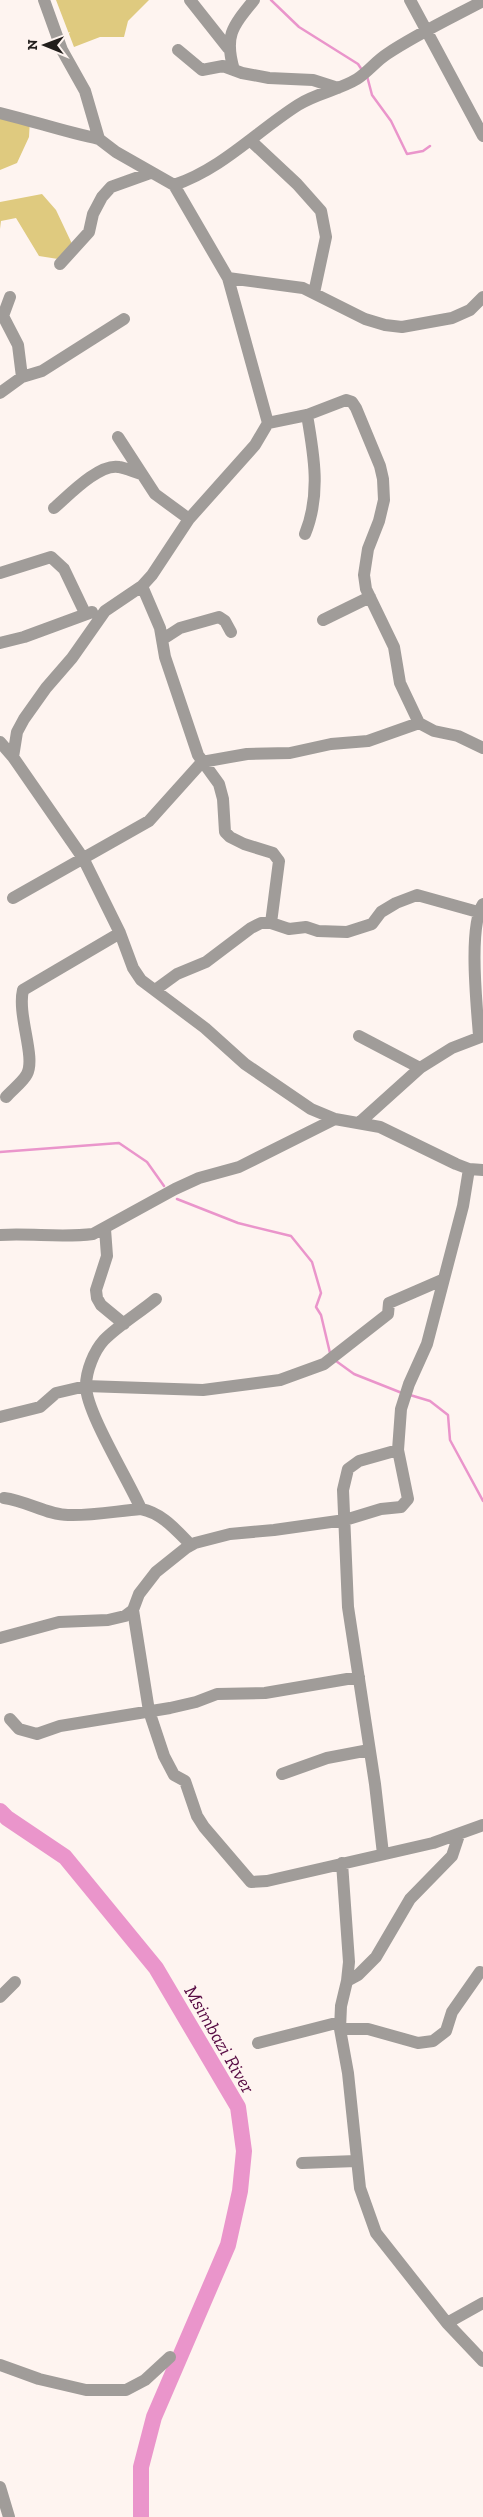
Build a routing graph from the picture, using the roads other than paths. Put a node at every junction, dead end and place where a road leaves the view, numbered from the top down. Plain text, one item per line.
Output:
1 (44, 0) edge
2 (190, 0) edge
3 (254, 0) edge
4 (410, 0) edge
5 (483, 1) edge
6 (428, 31) junction
7 (228, 48) junction
8 (178, 50) dead end
9 (234, 70) junction
10 (338, 88) junction
11 (0, 112) edge
12 (483, 136) edge
13 (99, 140) junction
14 (251, 141) junction
15 (150, 173) junction
16 (174, 184) junction
17 (60, 264) dead end
18 (228, 278) junction
19 (314, 293) junction
20 (10, 297) dead end
21 (483, 297) edge
22 (124, 319) dead end
23 (22, 377) junction
24 (1, 391) edge
25 (308, 415) junction
26 (268, 423) junction
27 (118, 437) dead end
28 (141, 474) junction
29 (54, 508) dead end
30 (189, 519) junction
31 (305, 534) dead end
32 (0, 573) edge
33 (142, 586) junction
34 (370, 597) junction
35 (105, 611) junction
36 (85, 613) junction
37 (323, 620) dead end
38 (231, 632) dead end
39 (163, 639) junction
40 (0, 643) edge
41 (418, 723) junction
42 (0, 742) edge
43 (483, 748) edge
44 (13, 757) junction
45 (202, 762) junction
46 (83, 858) junction
47 (12, 898) dead end
48 (481, 908) edge
49 (271, 923) junction
50 (120, 933) junction
51 (155, 990) junction
52 (359, 1036) dead end
53 (481, 1036) edge
54 (420, 1068) junction
55 (6, 1097) dead end
56 (335, 1119) junction
57 (360, 1122) junction
58 (469, 1169) junction
59 (483, 1170) edge
60 (105, 1229) junction
61 (0, 1235) edge
62 (442, 1280) junction
63 (156, 1300) dead end
64 (124, 1324) junction
65 (86, 1386) junction
66 (0, 1418) edge
67 (398, 1450) junction
68 (4, 1498) dead end
69 (141, 1509) junction
70 (345, 1520) junction
71 (191, 1545) junction
72 (132, 1610) junction
73 (0, 1638) edge
74 (359, 1677) junction
75 (149, 1711) junction
76 (10, 1719) dead end
77 (369, 1750) junction
78 (282, 1774) dead end
79 (483, 1825) edge
80 (459, 1834) junction
81 (383, 1854) junction
82 (342, 1863) junction
83 (480, 1972) dead end
84 (348, 1981) junction
85 (15, 1982) dead end
86 (0, 1997) edge
87 (340, 2026) junction
88 (258, 2043) dead end
89 (356, 2161) junction
90 (302, 2163) dead end
91 (483, 2303) edge
92 (447, 2323) junction
93 (170, 2357) dead end
94 (483, 2361) edge
95 (0, 2365) edge
96 (0, 2487) edge
97 (9, 2517) edge

1 - 13 street
2 - 7 street
3 - 7 street
4 - 6 street
5 - 6 street
6 - 10 street
6 - 12 street
7 - 9 street
8 - 9 street
9 - 10 street
10 - 14 street
11 - 13 street
13 - 15 street
14 - 16 street
14 - 19 street
15 - 16 street
15 - 17 street
16 - 18 street
18 - 19 street
18 - 26 street
19 - 21 street
20 - 23 street
22 - 23 street
23 - 24 street
25 - 26 street
25 - 31 street
25 - 34 street
26 - 30 street
27 - 28 street
28 - 29 street
28 - 30 street
30 - 33 street
32 - 36 street
33 - 35 street
33 - 39 street
34 - 37 street
34 - 41 street
35 - 36 street
35 - 44 street
36 - 40 street
38 - 39 street
39 - 45 street
41 - 43 street
41 - 45 street
42 - 44 street
44 - 46 street
45 - 46 street
45 - 49 street
46 - 47 street
46 - 50 street
48 - 49 street
48 - 53 street
49 - 51 street
50 - 51 street
50 - 55 street
51 - 56 street
52 - 54 street
53 - 54 street
54 - 57 street
56 - 57 street
56 - 60 street
57 - 58 street
58 - 59 street
58 - 62 street
60 - 61 street
60 - 64 street
62 - 65 street
62 - 67 street
63 - 64 street
64 - 65 street
65 - 66 street
65 - 69 street
67 - 70 street
67 - 70 street
68 - 69 street
69 - 71 street
70 - 71 street
70 - 74 street
71 - 72 street
72 - 73 street
72 - 75 street
74 - 75 street
74 - 77 street
75 - 76 street
75 - 82 street
77 - 78 street
77 - 81 street
79 - 80 street
80 - 81 street
80 - 84 street
81 - 82 street
82 - 84 street
83 - 87 street
84 - 87 street
85 - 86 street
87 - 88 street
87 - 89 street
89 - 90 street
89 - 92 street
91 - 92 street
92 - 94 street
93 - 95 street
96 - 97 street

